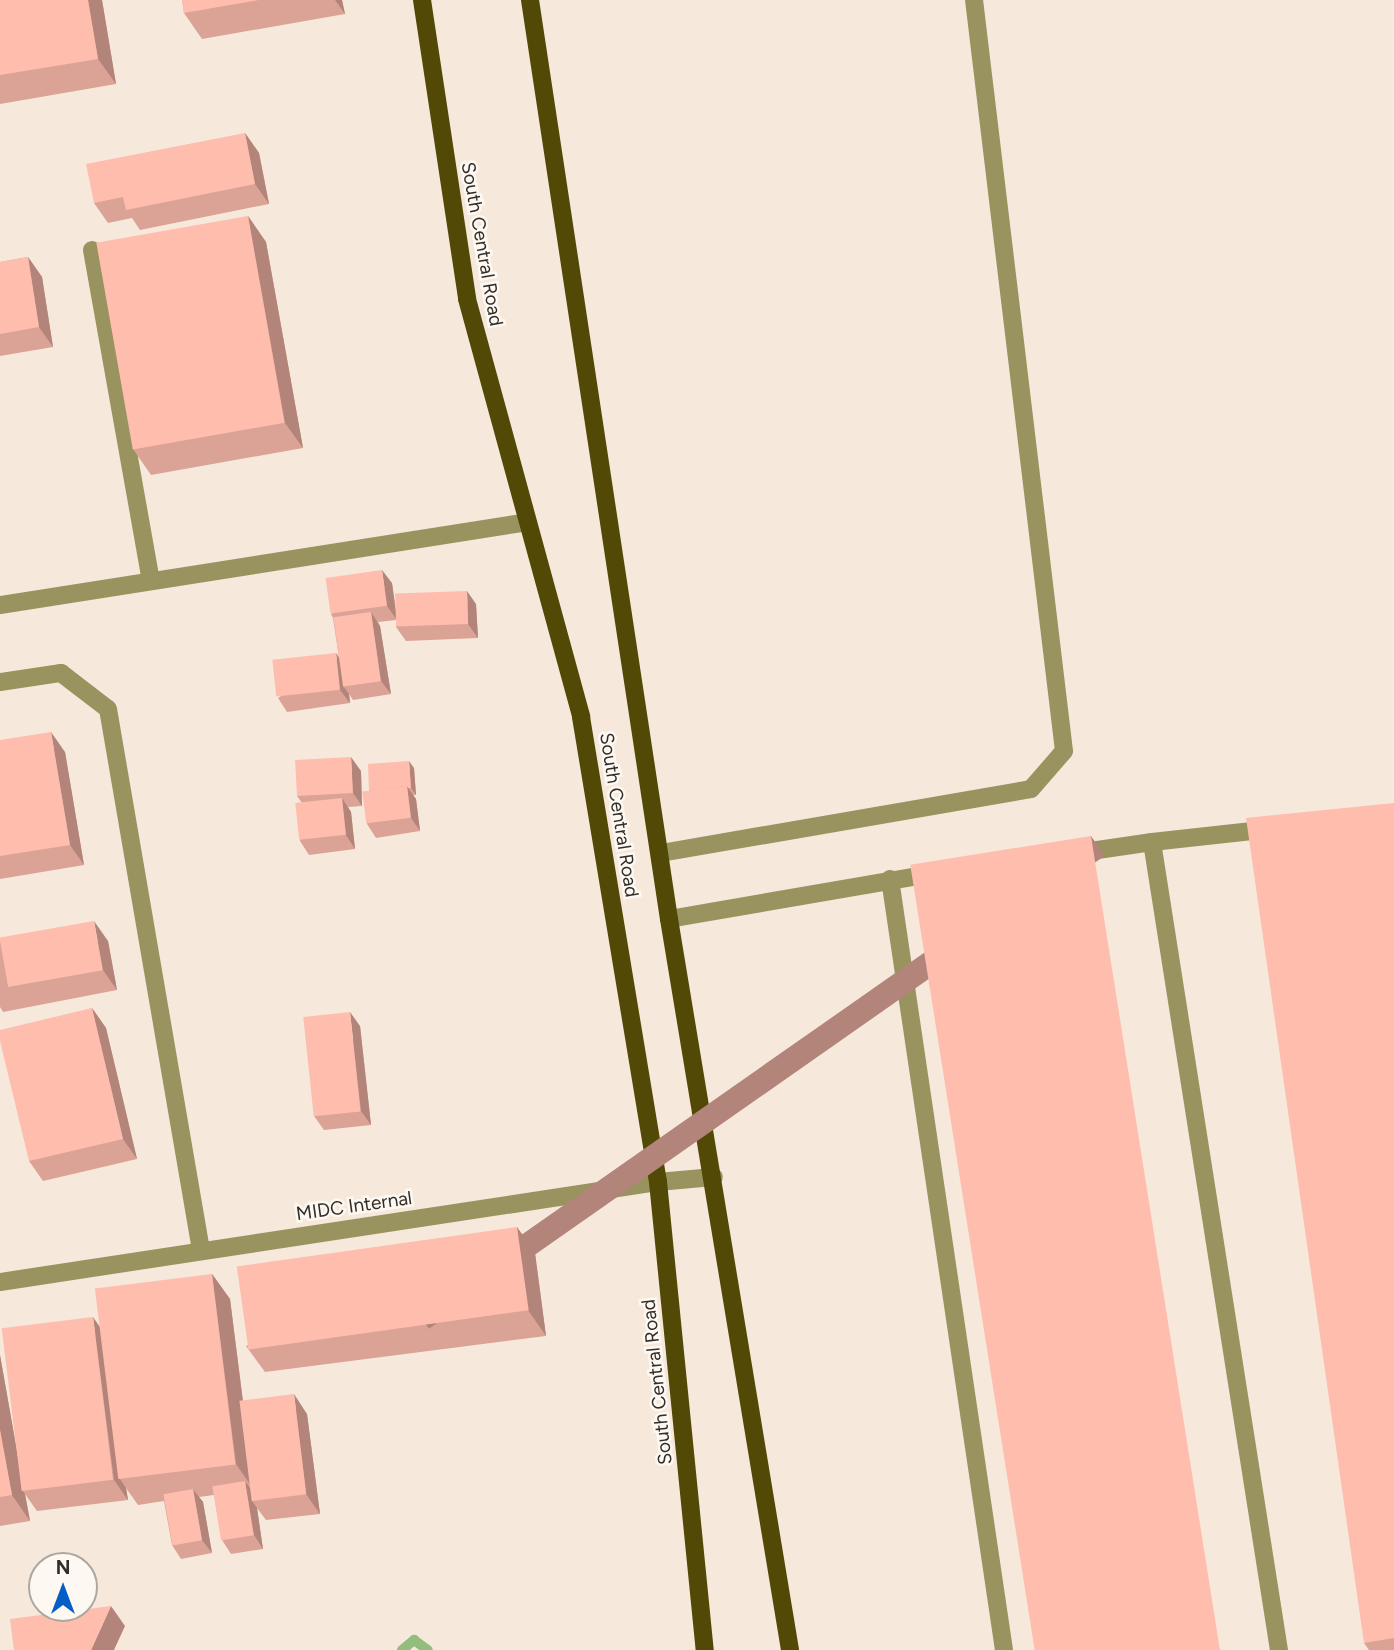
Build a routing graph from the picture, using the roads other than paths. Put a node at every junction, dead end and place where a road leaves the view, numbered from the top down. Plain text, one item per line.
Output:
1 (422, 0) edge
2 (530, 0) edge
3 (974, 0) edge
4 (92, 250) dead end
5 (528, 522) junction
6 (151, 580) junction
7 (0, 605) edge
8 (0, 682) edge
9 (1286, 827) edge
10 (1152, 842) junction
11 (661, 853) junction
12 (1059, 855) edge
13 (954, 870) edge
14 (890, 879) junction
15 (669, 919) junction
16 (714, 1177) junction
17 (658, 1182) junction
18 (201, 1250) junction
19 (0, 1282) edge
20 (705, 1650) edge
21 (790, 1650) edge
22 (1004, 1650) edge
23 (1279, 1650) edge

1 - 5 main road, South Central Road
2 - 11 main road, South Central Road
3 - 11 street
4 - 6 street
5 - 6 street
5 - 17 main road, South Central Road
6 - 7 street
8 - 18 street
9 - 10 street
10 - 12 street
10 - 23 street
11 - 15 main road, South Central Road
13 - 14 street
14 - 15 street
14 - 22 street
15 - 16 main road, South Central Road
16 - 17 street, MIDC Internal
16 - 21 main road, South Central Road
17 - 18 street, MIDC Internal
17 - 20 main road, South Central Road
18 - 19 street, MIDC Internal

